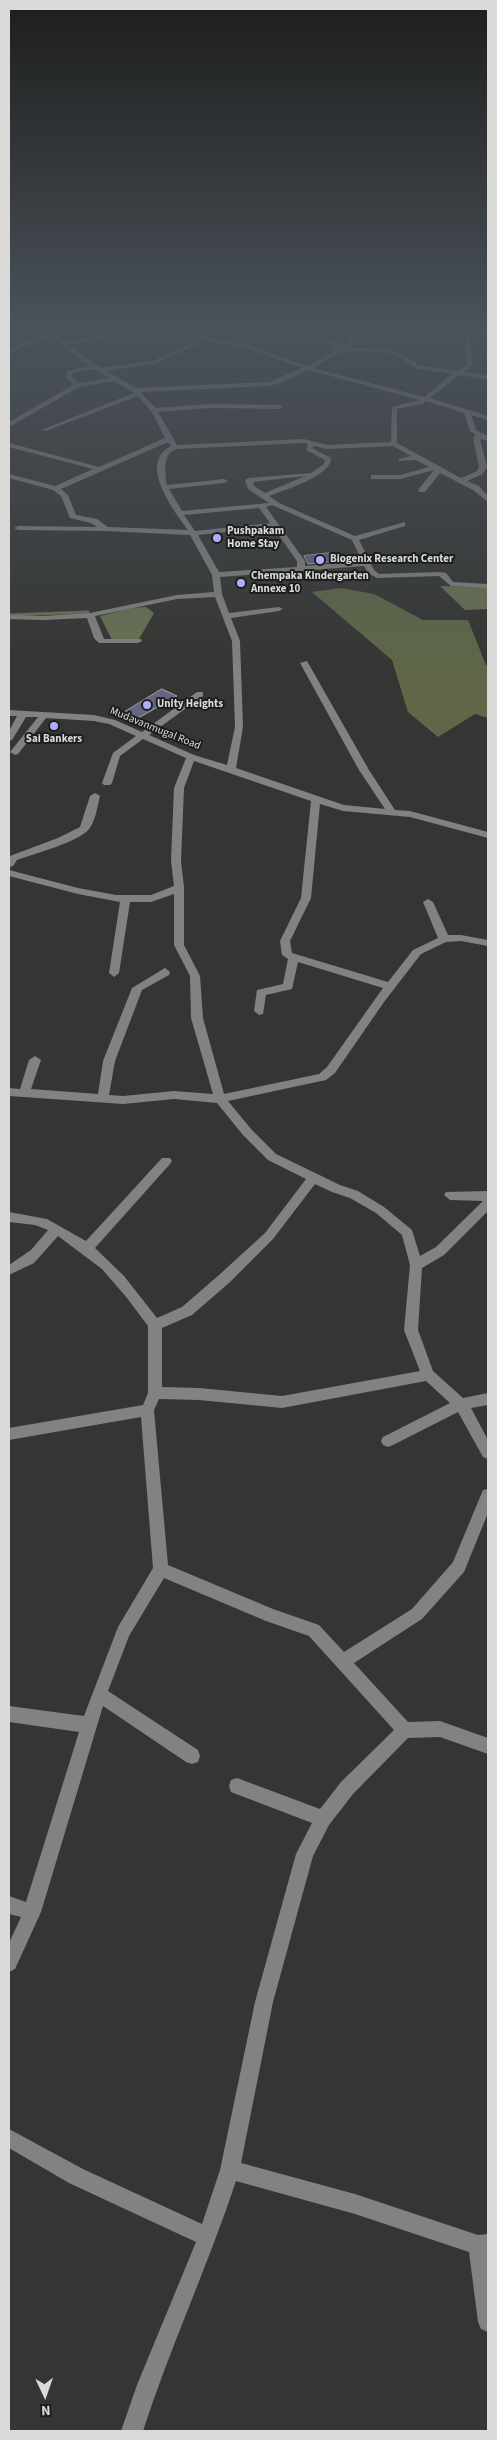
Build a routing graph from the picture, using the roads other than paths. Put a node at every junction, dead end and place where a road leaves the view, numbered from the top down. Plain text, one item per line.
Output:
1 (162, 443) edge
2 (171, 443) edge
3 (270, 443) edge
4 (478, 443) edge
5 (311, 444) joint
6 (394, 444) joint
7 (9, 445) edge
8 (175, 448) junction
9 (420, 457) junction
10 (485, 458) edge
11 (401, 460) dead end
12 (438, 468) junction
13 (100, 469) junction
14 (312, 474) junction
15 (9, 476) edge
16 (374, 478) dead end
17 (224, 481) dead end
18 (461, 481) junction
19 (164, 487) junction
20 (56, 488) junction
21 (422, 490) dead end
22 (264, 496) junction
23 (488, 500) edge
24 (260, 505) junction
25 (276, 505) junction
26 (179, 513) junction
27 (402, 524) dead end
28 (275, 525) junction
29 (18, 528) dead end
30 (106, 529) junction
31 (193, 533) junction
32 (355, 539) junction
33 (367, 562) junction
34 (301, 569) junction
35 (216, 575) junction
36 (488, 586) edge
37 (218, 594) junction
38 (279, 608) dead end
39 (90, 615) junction
40 (227, 616) junction
41 (9, 617) edge
42 (138, 641) dead end
43 (304, 663) dead end
44 (200, 694) dead end
45 (9, 713) edge
46 (24, 714) junction
47 (44, 715) junction
48 (143, 735) junction
49 (9, 738) edge
50 (14, 752) dead end
51 (191, 757) junction
52 (231, 769) junction
53 (106, 783) dead end
54 (95, 796) dead end
55 (316, 800) junction
56 (392, 813) junction
57 (488, 835) edge
58 (9, 864) edge
59 (9, 873) edge
60 (179, 887) junction
61 (126, 898) junction
62 (428, 902) dead end
63 (444, 939) junction
64 (488, 943) edge
65 (294, 958) junction
66 (165, 972) dead end
67 (114, 973) dead end
68 (390, 986) junction
69 (259, 1010) dead end
70 (35, 1060) dead end
71 (9, 1092) edge
72 (24, 1093) junction
73 (103, 1098) junction
74 (220, 1099) junction
75 (166, 1161) dead end
76 (314, 1176) junction
77 (450, 1196) dead end
78 (488, 1196) edge
79 (488, 1203) edge
80 (9, 1217) edge
81 (56, 1229) junction
82 (87, 1248) junction
83 (416, 1266) junction
84 (9, 1270) edge
85 (155, 1324) junction
86 (428, 1375) junction
87 (155, 1393) junction
88 (488, 1399) edge
89 (460, 1404) junction
90 (147, 1410) junction
91 (9, 1434) edge
92 (388, 1441) dead end
93 (488, 1453) edge
94 (488, 1495) edge
95 (488, 1528) edge
96 (472, 1535) junction
97 (161, 1569) junction
98 (342, 1662) junction
99 (99, 1694) junction
100 (9, 1714) edge
101 (90, 1725) junction
102 (404, 1730) junction
103 (488, 1746) edge
104 (192, 1756) dead end
105 (237, 1786) dead end
106 (323, 1819) junction
107 (9, 1905) edge
108 (32, 1912) junction
109 (9, 1964) edge
110 (9, 2138) edge
111 (230, 2170) junction
112 (208, 2237) junction
113 (483, 2245) edge
114 (488, 2322) edge
115 (132, 2431) edge

1 - 13 street
2 - 8 street
3 - 8 street
4 - 10 street
5 - 6 street
5 - 14 street
6 - 9 street
7 - 13 street
8 - 19 street
9 - 11 street
9 - 12 street
10 - 18 street
12 - 16 street
12 - 18 street
12 - 21 street
13 - 20 street
14 - 22 street
14 - 22 street
15 - 20 street
17 - 19 street
18 - 23 street
19 - 26 street
20 - 30 street
22 - 25 street
24 - 25 street
24 - 26 street
24 - 28 street
25 - 32 street
26 - 31 street
27 - 32 street
28 - 31 street
28 - 34 street
29 - 30 street
30 - 31 street
31 - 35 street
32 - 33 street
33 - 34 street
33 - 36 street
34 - 35 street
35 - 37 street
37 - 39 street
37 - 40 street
38 - 40 street
39 - 41 street
39 - 42 street
40 - 52 street
43 - 56 street
44 - 48 street
45 - 46 street, Mudavanmugal Road
46 - 47 street, Mudavanmugal Road
46 - 49 street
47 - 48 street, Mudavanmugal Road
47 - 50 street
48 - 51 street, Mudavanmugal Road
48 - 53 street
51 - 52 street, Mudavanmugal Road
51 - 60 street
52 - 55 street, Mudavanmugal Road
54 - 58 street
55 - 56 street, Mudavanmugal Road
55 - 65 street
56 - 57 street, Mudavanmugal Road
59 - 61 street
60 - 61 street
60 - 74 street
61 - 67 street
62 - 63 street
63 - 64 street
63 - 68 street
65 - 68 street
65 - 69 street
66 - 73 street
68 - 74 street
70 - 72 street
71 - 72 street
72 - 73 street
73 - 74 street
74 - 76 street
75 - 82 street
76 - 83 street
76 - 85 street
77 - 78 street
79 - 83 street
80 - 81 street
81 - 82 street
81 - 84 street
82 - 85 street
83 - 86 street
85 - 87 street
86 - 87 street
86 - 89 street
87 - 90 street
88 - 89 street
89 - 92 street
89 - 93 street
90 - 91 street
90 - 97 street
94 - 96 street
95 - 96 street
96 - 98 street
97 - 98 street
97 - 99 street
98 - 102 street
99 - 101 street
99 - 104 street
100 - 101 street
101 - 108 street
102 - 103 street
102 - 106 street
105 - 106 street
106 - 111 street
107 - 108 street
108 - 109 street
110 - 112 street
111 - 112 street
111 - 113 street
112 - 115 street
113 - 114 street

